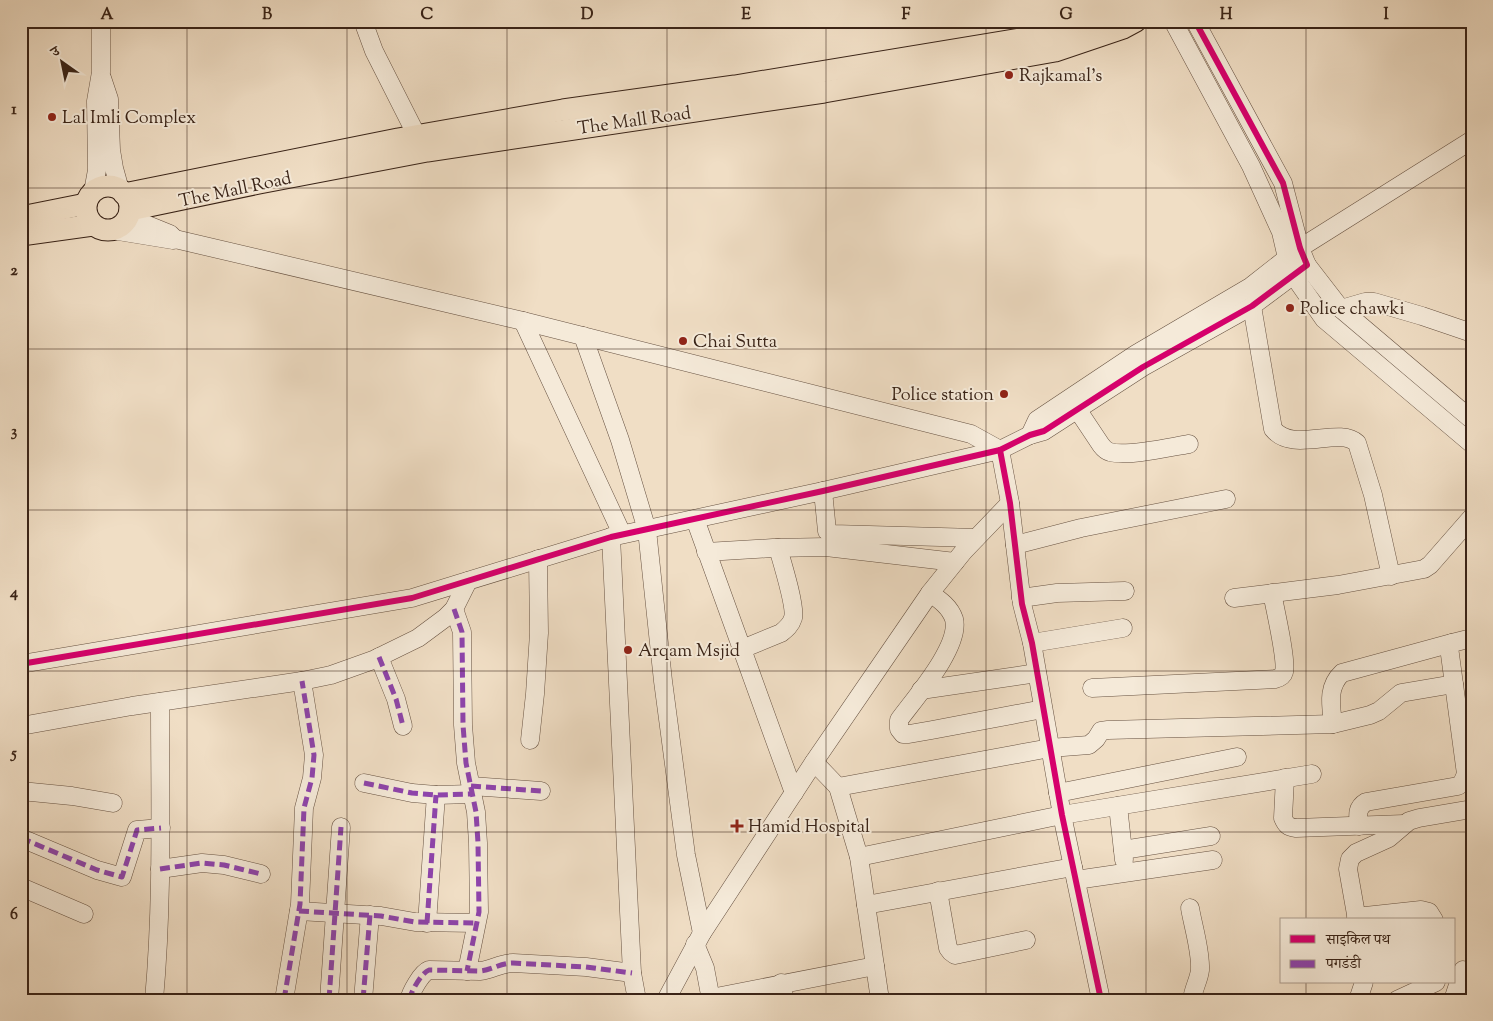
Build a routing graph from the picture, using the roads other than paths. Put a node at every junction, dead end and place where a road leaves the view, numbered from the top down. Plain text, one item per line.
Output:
1 (101, 21) edge
2 (363, 21) edge
3 (1089, 21) edge
4 (1136, 21) edge
5 (1173, 21) edge
6 (1195, 21) edge
7 (938, 62) junction
8 (101, 72) junction
9 (1472, 140) edge
10 (410, 143) junction
11 (90, 198) junction
12 (118, 211) junction
13 (21, 217) edge
14 (21, 235) edge
15 (1293, 253) junction
16 (1301, 271) junction
17 (1252, 306) junction
18 (1341, 309) junction
19 (522, 321) junction
20 (1472, 333) edge
21 (583, 336) junction
22 (1078, 409) junction
23 (1472, 420) edge
24 (1030, 435) junction
25 (1188, 444) dead end
26 (1472, 444) edge
27 (1000, 450) junction
28 (823, 491) junction
29 (1226, 499) dead end
30 (1010, 503) junction
31 (1472, 517) edge
32 (695, 519) junction
33 (647, 530) junction
34 (617, 536) junction
35 (976, 538) junction
36 (1015, 546) junction
37 (778, 548) junction
38 (706, 552) junction
39 (538, 559) junction
40 (955, 562) junction
41 (1391, 576) junction
42 (468, 581) junction
43 (1125, 591) dead end
44 (930, 593) junction
45 (1272, 593) junction
46 (1021, 598) junction
47 (1234, 598) dead end
48 (454, 609) junction
49 (1123, 628) dead end
50 (1472, 638) edge
51 (1032, 643) junction
52 (1452, 643) junction
53 (742, 649) junction
54 (379, 657) junction
55 (21, 664) edge
56 (1037, 672) junction
57 (302, 681) junction
58 (1454, 684) junction
59 (1092, 688) dead end
60 (920, 690) junction
61 (160, 702) junction
62 (1043, 709) junction
63 (1333, 724) junction
64 (21, 726) edge
65 (403, 726) dead end
66 (530, 740) dead end
67 (1050, 748) junction
68 (1237, 757) dead end
69 (814, 762) junction
70 (1312, 774) dead end
71 (1285, 778) junction
72 (364, 783) dead end
73 (838, 787) junction
74 (471, 790) junction
75 (541, 790) dead end
76 (21, 791) edge
77 (794, 793) junction
78 (1058, 793) junction
79 (436, 795) junction
80 (113, 803) dead end
81 (1118, 806) junction
82 (1472, 809) edge
83 (1062, 815) junction
84 (1404, 824) junction
85 (1359, 826) junction
86 (341, 827) dead end
87 (160, 828) junction
88 (1211, 836) dead end
89 (21, 838) edge
90 (1123, 850) junction
91 (859, 857) junction
92 (1214, 860) dead end
93 (160, 868) junction
94 (1125, 873) junction
95 (261, 874) dead end
96 (1074, 874) junction
97 (21, 887) edge
98 (938, 891) junction
99 (866, 905) junction
100 (1190, 908) dead end
101 (299, 911) junction
102 (335, 912) junction
103 (84, 914) dead end
104 (370, 915) junction
105 (1356, 918) edge
106 (1432, 918) edge
107 (427, 923) junction
108 (476, 923) junction
109 (698, 938) junction
110 (1026, 940) dead end
111 (875, 966) junction
112 (1460, 970) edge
113 (467, 971) junction
114 (632, 973) junction
115 (1363, 984) edge
116 (1432, 984) edge
117 (783, 992) edge
118 (711, 999) edge
119 (154, 1000) edge
120 (284, 1000) edge
121 (329, 1000) edge
122 (363, 1000) edge
123 (409, 1000) edge
124 (637, 1000) edge
125 (666, 1000) edge
126 (880, 1000) edge
127 (1101, 1000) edge
128 (1192, 1000) edge
129 (1358, 1000) edge
130 (1397, 1000) edge
131 (1453, 1000) edge

1 - 8 street
2 - 10 street
3 - 7 main road, The Mall Road
4 - 7 main road, The Mall Road
5 - 15 street
6 - 15 street
7 - 10 main road, The Mall Road
8 - 11 street
8 - 12 street
9 - 15 street
10 - 12 main road, The Mall Road
11 - 12 main road
11 - 12 main road
11 - 13 main road
12 - 14 main road, The Mall Road
12 - 19 street
15 - 16 street
15 - 24 street
16 - 17 street
16 - 18 street
16 - 26 street
17 - 22 street
17 - 41 street
18 - 20 street
18 - 23 street
19 - 21 street
19 - 34 street
21 - 27 street
21 - 33 street
22 - 24 street
22 - 25 street
24 - 27 street
27 - 28 street
27 - 30 street
28 - 32 street
28 - 35 street
29 - 36 street
30 - 35 street
30 - 36 street
31 - 41 street
32 - 33 street
32 - 38 street
33 - 34 street
33 - 109 street
34 - 39 street
34 - 114 street
35 - 40 street
36 - 46 street
37 - 38 street
37 - 40 street
37 - 53 street
38 - 53 street
39 - 42 street
39 - 66 street
40 - 44 street
41 - 45 street
42 - 48 street
42 - 55 street
43 - 46 street
44 - 60 street
44 - 69 street
45 - 47 street
45 - 59 street
46 - 51 street
48 - 54 street
48 - 74 street
49 - 51 street
50 - 52 street
51 - 56 street
52 - 58 street
52 - 63 street
53 - 77 street
54 - 57 street
54 - 65 street
56 - 60 street
56 - 62 street
57 - 61 street
57 - 101 street
58 - 63 street
58 - 85 street
60 - 62 street
61 - 64 street
61 - 87 street
62 - 67 street
63 - 67 street
67 - 73 street
67 - 78 street
68 - 78 street
69 - 73 street
69 - 77 street
70 - 71 street
71 - 81 street
71 - 85 street
72 - 79 street
73 - 91 street
74 - 75 street
74 - 79 street
74 - 108 street
76 - 80 street
77 - 109 street
78 - 83 street
79 - 107 street
81 - 83 street
81 - 90 street
82 - 84 street
83 - 91 street
83 - 96 street
84 - 85 street
84 - 105 street
86 - 102 street
87 - 89 street
87 - 93 street
88 - 90 street
90 - 94 street
91 - 99 street
92 - 94 street
93 - 95 street
93 - 119 street
94 - 96 street
96 - 98 street
96 - 127 street
97 - 103 street
98 - 99 street
98 - 110 street
99 - 111 street
100 - 128 street
101 - 102 street
101 - 120 street
102 - 104 street
102 - 121 street
104 - 107 street
104 - 122 street
105 - 106 street
107 - 108 street
108 - 113 street
109 - 118 street
109 - 125 street
111 - 117 street
111 - 126 street
112 - 131 street
113 - 114 street
113 - 123 street
114 - 124 street
115 - 129 street
116 - 130 street
117 - 118 street

